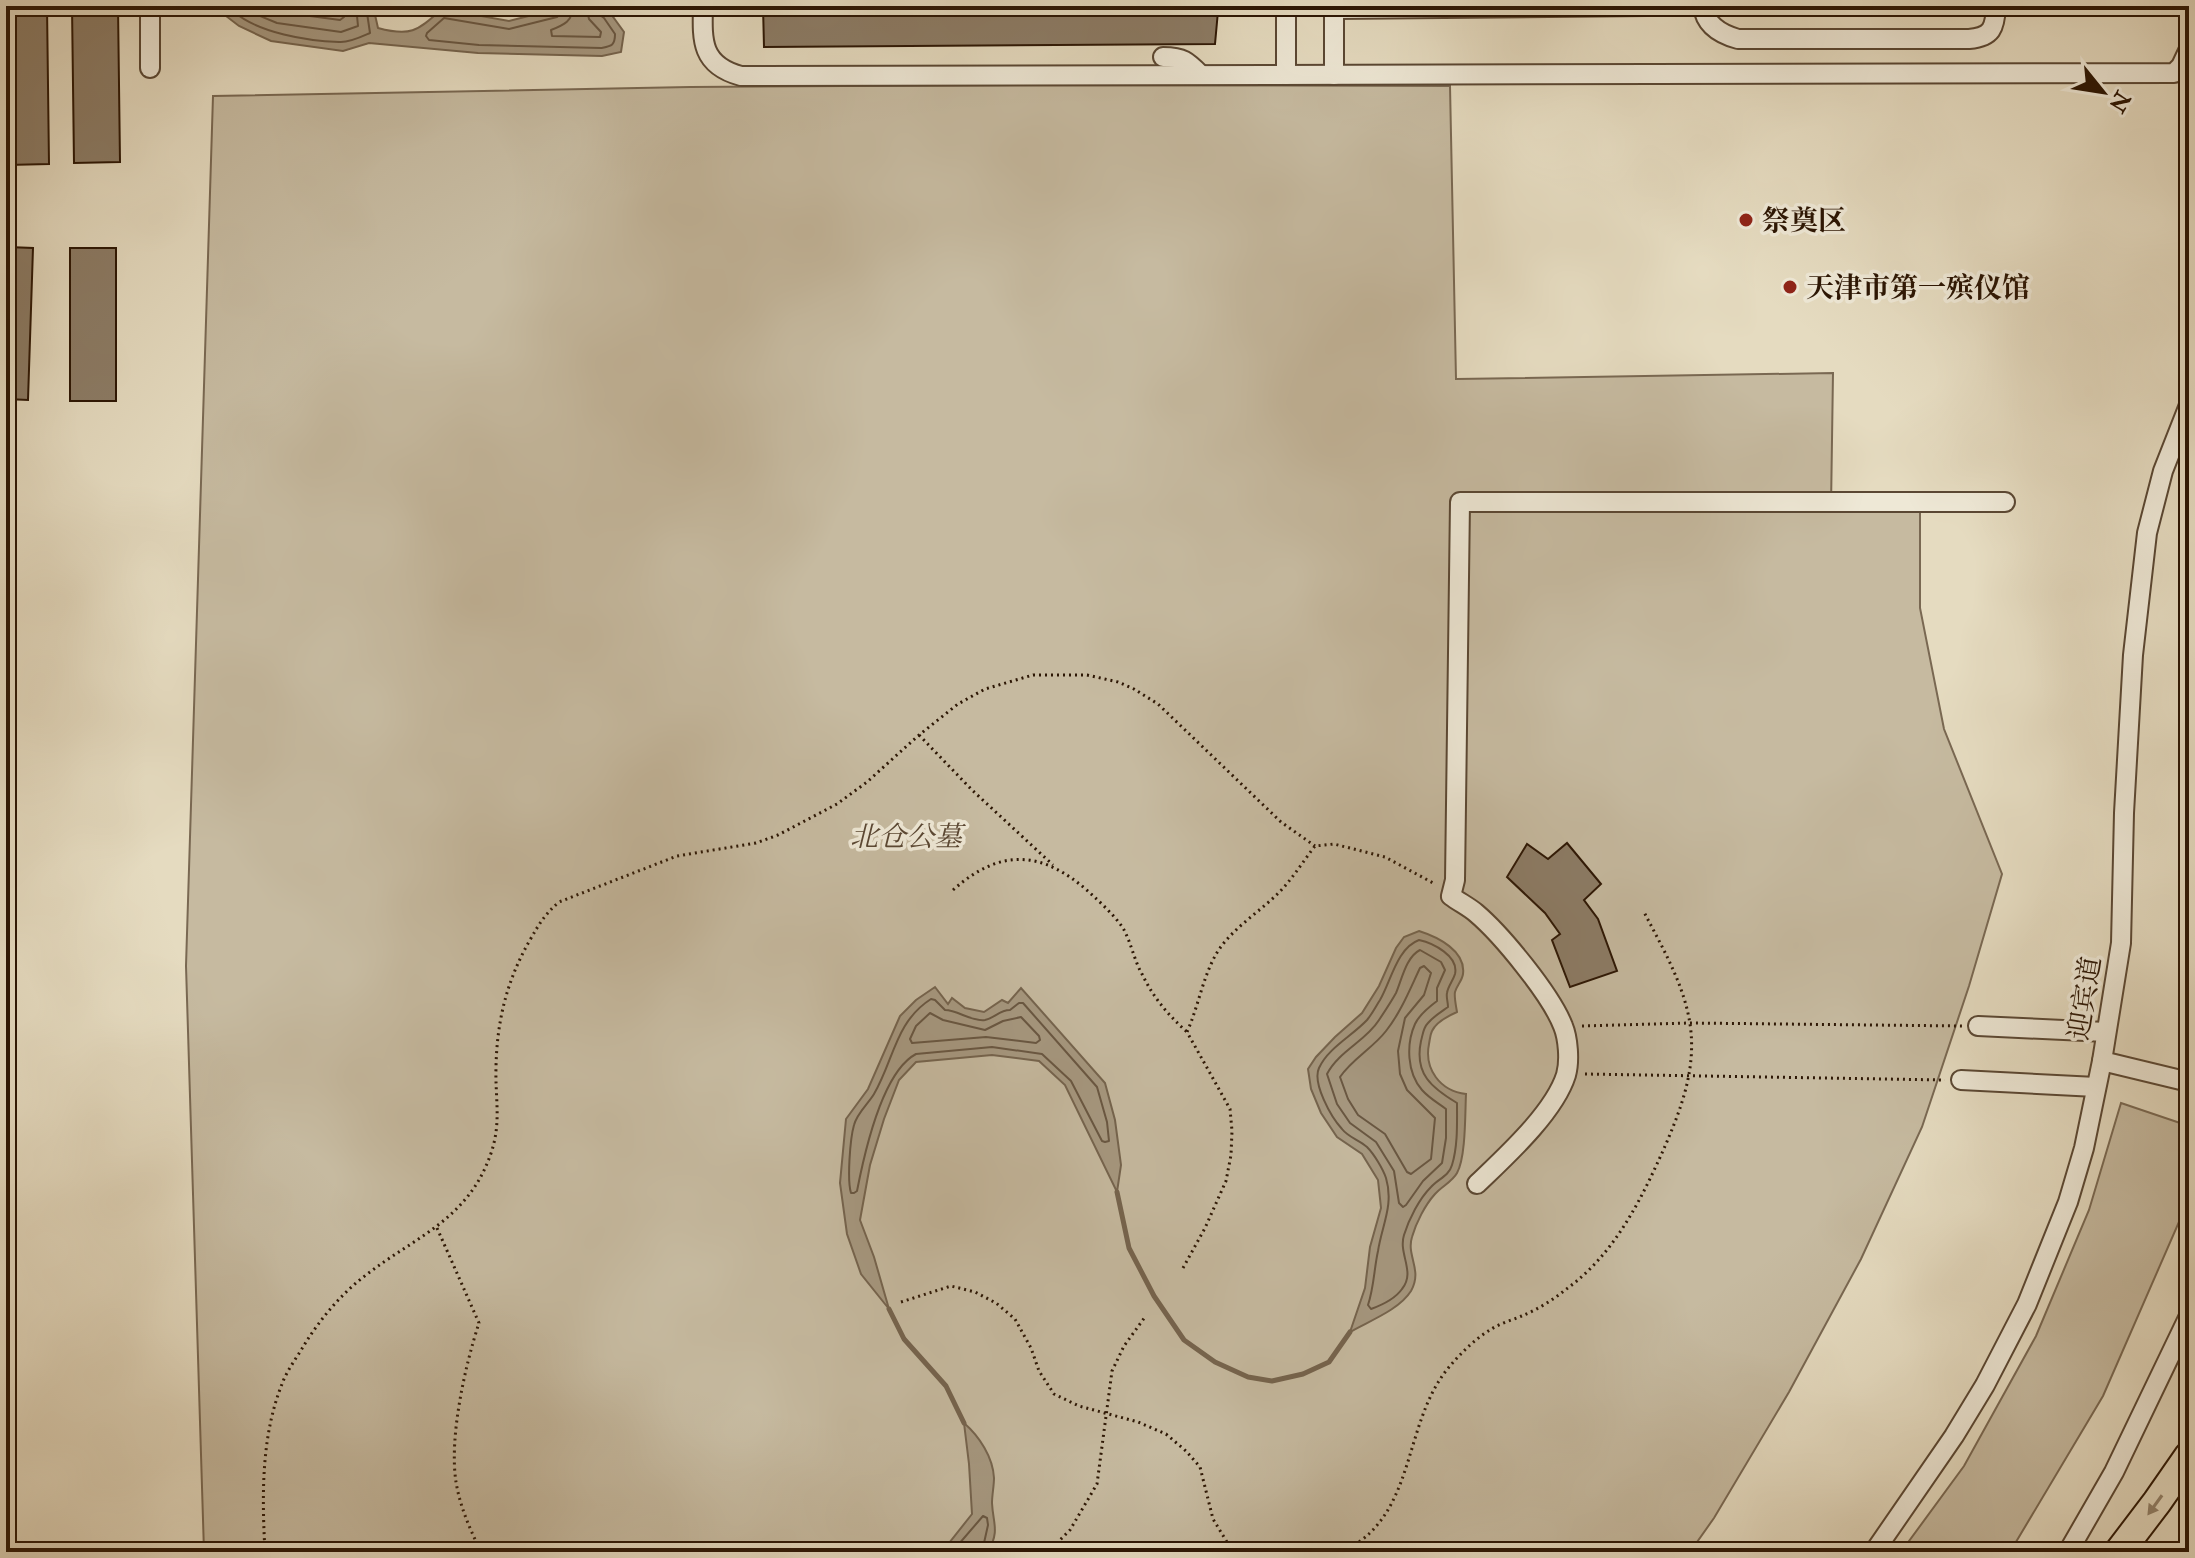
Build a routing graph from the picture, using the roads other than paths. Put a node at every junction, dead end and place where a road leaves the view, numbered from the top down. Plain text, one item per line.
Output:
1 (150, 6) edge
2 (703, 6) edge
3 (1286, 6) edge
4 (1647, 6) edge
5 (1703, 6) edge
6 (1996, 6) edge
7 (1334, 7) edge
8 (1586, 7) edge
9 (1851, 39) junction
10 (2189, 49) edge
11 (1163, 57) dead end
12 (150, 68) dead end
13 (1852, 74) junction
14 (1201, 75) junction
15 (1286, 75) junction
16 (1334, 75) junction
17 (2189, 405) edge
18 (2005, 502) dead end
19 (1978, 1026) road end
20 (2106, 1032) junction
21 (2102, 1061) junction
22 (1961, 1080) road end
23 (2189, 1082) edge
24 (2096, 1087) junction
25 (1477, 1184) dead end
26 (2189, 1316) edge
27 (2189, 1456) edge
28 (1874, 1552) edge
29 (2068, 1552) edge
30 (2119, 1552) edge

1 - 12 street
2 - 14 street
3 - 15 street
4 - 8 street
5 - 9 street
6 - 9 street
7 - 8 street
7 - 16 street
9 - 13 street
10 - 13 street
11 - 14 street
13 - 16 street
14 - 15 street
15 - 16 street
17 - 20 street, 迎宾道
18 - 25 street
19 - 20 street
20 - 21 street, 迎宾道
21 - 23 street
21 - 24 street, 迎宾道
22 - 24 street
24 - 28 street, 迎宾道
26 - 29 street
27 -> 30 highway

